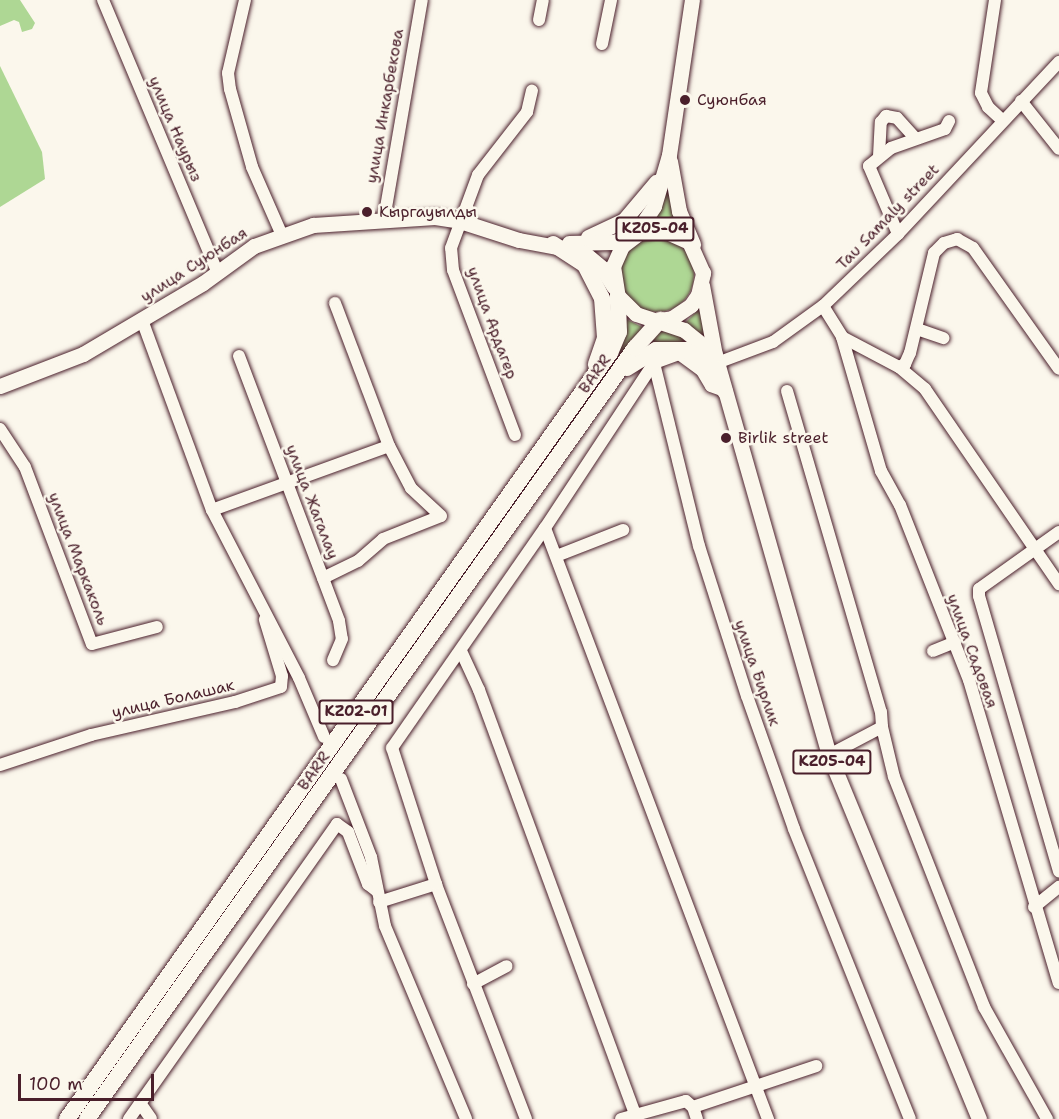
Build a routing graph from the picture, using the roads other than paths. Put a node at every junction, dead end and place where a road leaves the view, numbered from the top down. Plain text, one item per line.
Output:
1 (103, 0) edge
2 (245, 0) edge
3 (422, 0) edge
4 (543, 0) edge
5 (611, 0) edge
6 (692, 0) edge
7 (995, 0) edge
8 (539, 20) dead end
9 (602, 44) dead end
10 (1059, 62) edge
11 (532, 92) dead end
12 (1021, 102) junction
13 (1002, 120) junction
14 (949, 121) dead end
15 (914, 137) junction
16 (1059, 149) edge
17 (669, 155) junction
18 (879, 156) junction
19 (384, 219) junction
20 (460, 221) junction
21 (281, 233) junction
22 (898, 234) junction
23 (634, 236) junction
24 (553, 244) junction
25 (696, 250) junction
26 (216, 271) junction
27 (702, 285) junction
28 (616, 292) junction
29 (335, 303) dead end
30 (823, 306) junction
31 (142, 320) junction
32 (660, 320) junction
33 (917, 329) junction
34 (842, 337) junction
35 (943, 338) dead end
36 (715, 353) junction
37 (239, 356) dead end
38 (654, 363) junction
39 (898, 367) junction
40 (1059, 369) edge
41 (615, 379) junction
42 (0, 386) edge
43 (585, 389) junction
44 (725, 391) junction
45 (787, 392) dead end
46 (1, 433) edge
47 (515, 435) dead end
48 (389, 446) junction
49 (286, 482) junction
50 (212, 510) junction
51 (545, 528) junction
52 (623, 530) dead end
53 (1059, 532) edge
54 (1034, 548) junction
55 (559, 555) junction
56 (323, 578) junction
57 (1059, 584) edge
58 (266, 616) junction
59 (157, 627) dead end
60 (955, 642) junction
61 (461, 651) junction
62 (933, 651) dead end
63 (333, 660) dead end
64 (882, 727) junction
65 (324, 737) dead end
66 (829, 754) junction
67 (0, 765) edge
68 (341, 779) dead end
69 (1059, 872) edge
70 (436, 884) junction
71 (1059, 887) edge
72 (378, 896) junction
73 (1034, 907) junction
74 (1056, 962) edge
75 (507, 966) dead end
76 (1059, 983) edge
77 (473, 984) junction
78 (816, 1066) dead end
79 (756, 1087) junction
80 (140, 1103) junction
81 (695, 1113) edge
82 (636, 1115) junction
83 (67, 1119) edge
84 (87, 1119) edge
85 (129, 1119) edge
86 (151, 1119) edge
87 (466, 1119) edge
88 (526, 1119) edge
89 (621, 1119) edge
90 (768, 1119) edge
91 (910, 1119) edge
92 (979, 1119) edge
93 (1047, 1119) edge

1 - 26 street, улица Наурыз
2 - 21 street
3 - 19 street, улица Инкарбекова
4 - 8 street
5 - 9 street
6 - 17 main road, KZ05-04
7 - 13 street
10 - 12 street, Tau Samaly street
11 - 20 street, улица Ардагер
12 - 13 street, Tau Samaly street
12 - 16 street
13 - 22 street, Tau Samaly street
14 - 15 street
15 - 18 street
15 - 18 street
17 - 23 main road, KZ05-04
17 - 24 main road
17 - 25 main road, KZ05-04
18 - 22 street
19 - 20 main road, улица Суюнбая
19 - 21 main road, улица Суюнбая
20 - 24 main road, улица Суюнбая
20 - 47 street, улица Ардагер
21 - 26 main road, улица Суюнбая
22 - 30 street, Tau Samaly street
23 - 24 main road
23 - 25 main road, KZ05-04
23 - 28 main road, KZ05-04
24 - 28 main road, улица Суюнбая
24 - 43 highway
25 - 27 main road, KZ05-04
26 - 31 main road, улица Суюнбая
27 - 32 main road
27 - 36 main road, KZ05-04
28 - 32 main road
28 - 43 highway, BARR / KZ02-01
29 - 48 street
30 - 34 street, улица Садовая
30 - 36 street, Tau Samaly street
31 - 42 main road, улица Суюнбая
31 - 50 street
32 - 36 main road
32 - 41 highway, BARR / KZ02-01
33 - 35 street
33 - 39 street
33 - 40 street
34 - 39 street
34 - 60 street, улица Садовая
36 - 44 main road, KZ05-04
37 - 49 street, улица Жагалау
38 - 44 street
38 - 51 street
38 - 91 street, улица Бирлик
39 - 54 street
41 - 44 highway
41 - 84 highway, BARR / KZ02-01
43 - 83 highway, BARR / KZ02-01
44 - 66 main road, KZ05-04
45 - 64 street
46 - 59 street, улица Маркаколь
48 - 49 street
48 - 56 street
49 - 50 street
49 - 56 street, улица Жагалау
50 - 58 street
51 - 55 street
51 - 61 street
52 - 55 street
53 - 54 street
54 - 57 street
54 - 69 street
55 - 79 street
56 - 63 street, улица Жагалау
58 - 65 street
58 - 67 street, улица Болашак
60 - 62 street
60 - 73 street, улица Садовая
61 - 70 street
61 - 82 street
64 - 66 street
64 - 93 street
66 - 92 main road, KZ05-04
68 - 72 street
70 - 72 street
70 - 77 street
71 - 73 street
72 - 80 street
72 - 87 street
73 - 74 street, улица Садовая
74 - 76 street, улица Садовая
75 - 77 street
77 - 88 street
78 - 79 street
79 - 81 street
79 - 90 street
80 - 85 street
80 - 86 street
81 - 82 street
82 - 89 street

